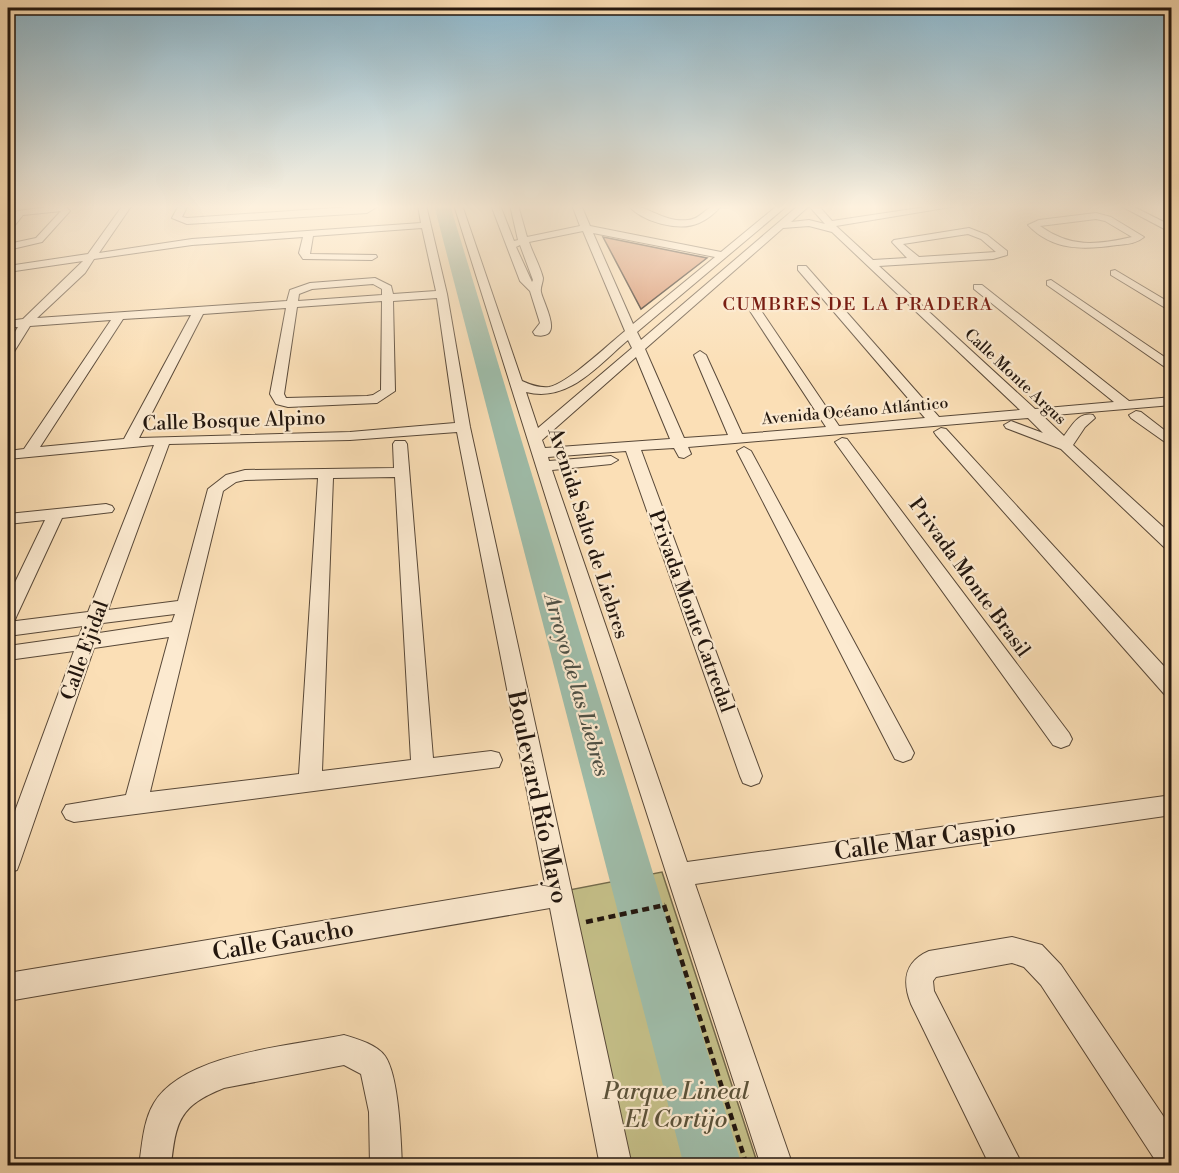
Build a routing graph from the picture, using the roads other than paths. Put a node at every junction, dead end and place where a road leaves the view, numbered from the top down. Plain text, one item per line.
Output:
1 (68, 260) edge
2 (89, 260) edge
3 (434, 260) edge
4 (477, 260) edge
5 (517, 260) edge
6 (530, 260) edge
7 (599, 260) edge
8 (716, 260) edge
9 (741, 260) edge
10 (867, 260) edge
11 (916, 260) joint
12 (921, 260) edge
13 (871, 263) junction
14 (802, 268) dead end
15 (8, 269) edge
16 (1115, 273) dead end
17 (1051, 283) dead end
18 (978, 287) dead end
19 (535, 290) junction
20 (442, 294) junction
21 (387, 298) junction
22 (293, 305) junction
23 (1172, 309) edge
24 (756, 311) dead end
25 (198, 312) junction
26 (119, 317) junction
27 (26, 323) junction
28 (8, 324) edge
29 (632, 331) junction
30 (539, 332) dead end
31 (638, 349) junction
32 (8, 352) edge
33 (700, 356) dead end
34 (1172, 368) edge
35 (519, 384) junction
36 (1012, 395) junction
37 (1172, 401) edge
38 (1066, 409) junction
39 (1131, 410) junction
40 (1172, 412) edge
41 (1036, 417) junction
42 (1088, 418) junction
43 (1007, 420) junction
44 (938, 427) junction
45 (463, 428) junction
46 (838, 436) junction
47 (163, 440) junction
48 (1172, 443) edge
49 (129, 444) junction
50 (400, 444) dead end
51 (740, 445) junction
52 (1065, 446) junction
53 (682, 449) junction
54 (540, 452) junction
55 (634, 452) junction
56 (29, 453) junction
57 (8, 455) edge
58 (402, 472) junction
59 (326, 474) junction
60 (106, 509) dead end
61 (56, 514) junction
62 (8, 519) edge
63 (1172, 545) edge
64 (186, 606) junction
65 (8, 615) edge
66 (95, 618) junction
67 (181, 628) junction
68 (8, 629) edge
69 (87, 642) junction
70 (8, 653) edge
71 (1172, 689) edge
72 (1061, 739) dead end
73 (903, 753) dead end
74 (491, 760) dead end
75 (423, 768) junction
76 (751, 776) dead end
77 (310, 783) junction
78 (135, 805) junction
79 (1172, 805) edge
80 (74, 812) dead end
81 (8, 862) edge
82 (678, 875) junction
83 (558, 894) junction
84 (8, 987) edge
85 (1172, 1157) edge
86 (155, 1166) edge
87 (387, 1166) edge
88 (616, 1166) edge
89 (777, 1166) edge
90 (1007, 1166) edge

1 - 15 street
2 - 27 street
3 - 20 street
4 - 35 street, Avenida Salto de Liebres
5 - 19 street
6 - 19 street
7 - 29 street
8 - 29 street
9 - 31 street
10 - 13 street, Calle Monte Argus
11 - 12 street
11 - 13 street
13 - 36 street, Calle Monte Argus
14 - 44 street
16 - 23 street
17 - 34 street
18 - 39 street
19 - 30 street
20 - 21 street
20 - 45 street
21 - 22 street
21 - 22 street
21 - 22 street
22 - 25 street
24 - 46 street, Privada Monte Brasil
25 - 26 street
25 - 49 street
26 - 27 street
26 - 56 street
27 - 28 street
27 - 32 street
29 - 31 street
29 - 35 street
31 - 53 street
31 - 54 street
33 - 51 street
35 - 54 street, Avenida Salto de Liebres
36 - 38 street
36 - 41 street, Calle Monte Argus
36 - 43 street
37 - 39 street, Avenida Océano Atlántico
38 - 39 street, Avenida Océano Atlántico
38 - 41 street, Avenida Océano Atlántico
39 - 40 street, Avenida Océano Atlántico
39 - 42 street, Avenida Océano Atlántico
39 - 48 street
41 - 42 street, Avenida Océano Atlántico
41 - 43 street, Avenida Océano Atlántico
41 - 52 street, Calle Monte Argus
42 - 52 street
43 - 44 street, Avenida Océano Atlántico
43 - 52 street
44 - 46 street, Avenida Océano Atlántico
44 - 71 street
45 - 47 street, Calle Bosque Alpino
45 - 83 street, Boulevard Río Mayo
46 - 51 street, Avenida Océano Atlántico
46 - 72 street, Privada Monte Brasil
47 - 49 street, Calle Bosque Alpino
47 - 66 street, Calle Ejidal
49 - 56 street, Calle Bosque Alpino
50 - 58 street
51 - 53 street, Avenida Océano Atlántico
51 - 73 street
52 - 63 street, Calle Monte Argus
53 - 55 street, Avenida Océano Atlántico
54 - 55 street, Avenida Océano Atlántico
54 - 82 street, Avenida Salto de Liebres
55 - 76 street, Privada Monte Catredal
56 - 57 street, Calle Bosque Alpino
58 - 59 street
58 - 75 street
59 - 64 street
59 - 77 street
60 - 61 street
61 - 62 street
61 - 65 street
64 - 66 street
64 - 67 street
66 - 68 street
66 - 69 street, Calle Ejidal
67 - 69 street
67 - 78 street
69 - 70 street
69 - 81 street, Calle Ejidal
74 - 75 street
75 - 77 street
77 - 78 street
78 - 80 street
79 - 82 street, Calle Mar Caspio
82 - 89 street
83 - 84 street, Calle Gaucho
83 - 88 street, Boulevard Río Mayo
85 - 90 street
86 - 87 street

